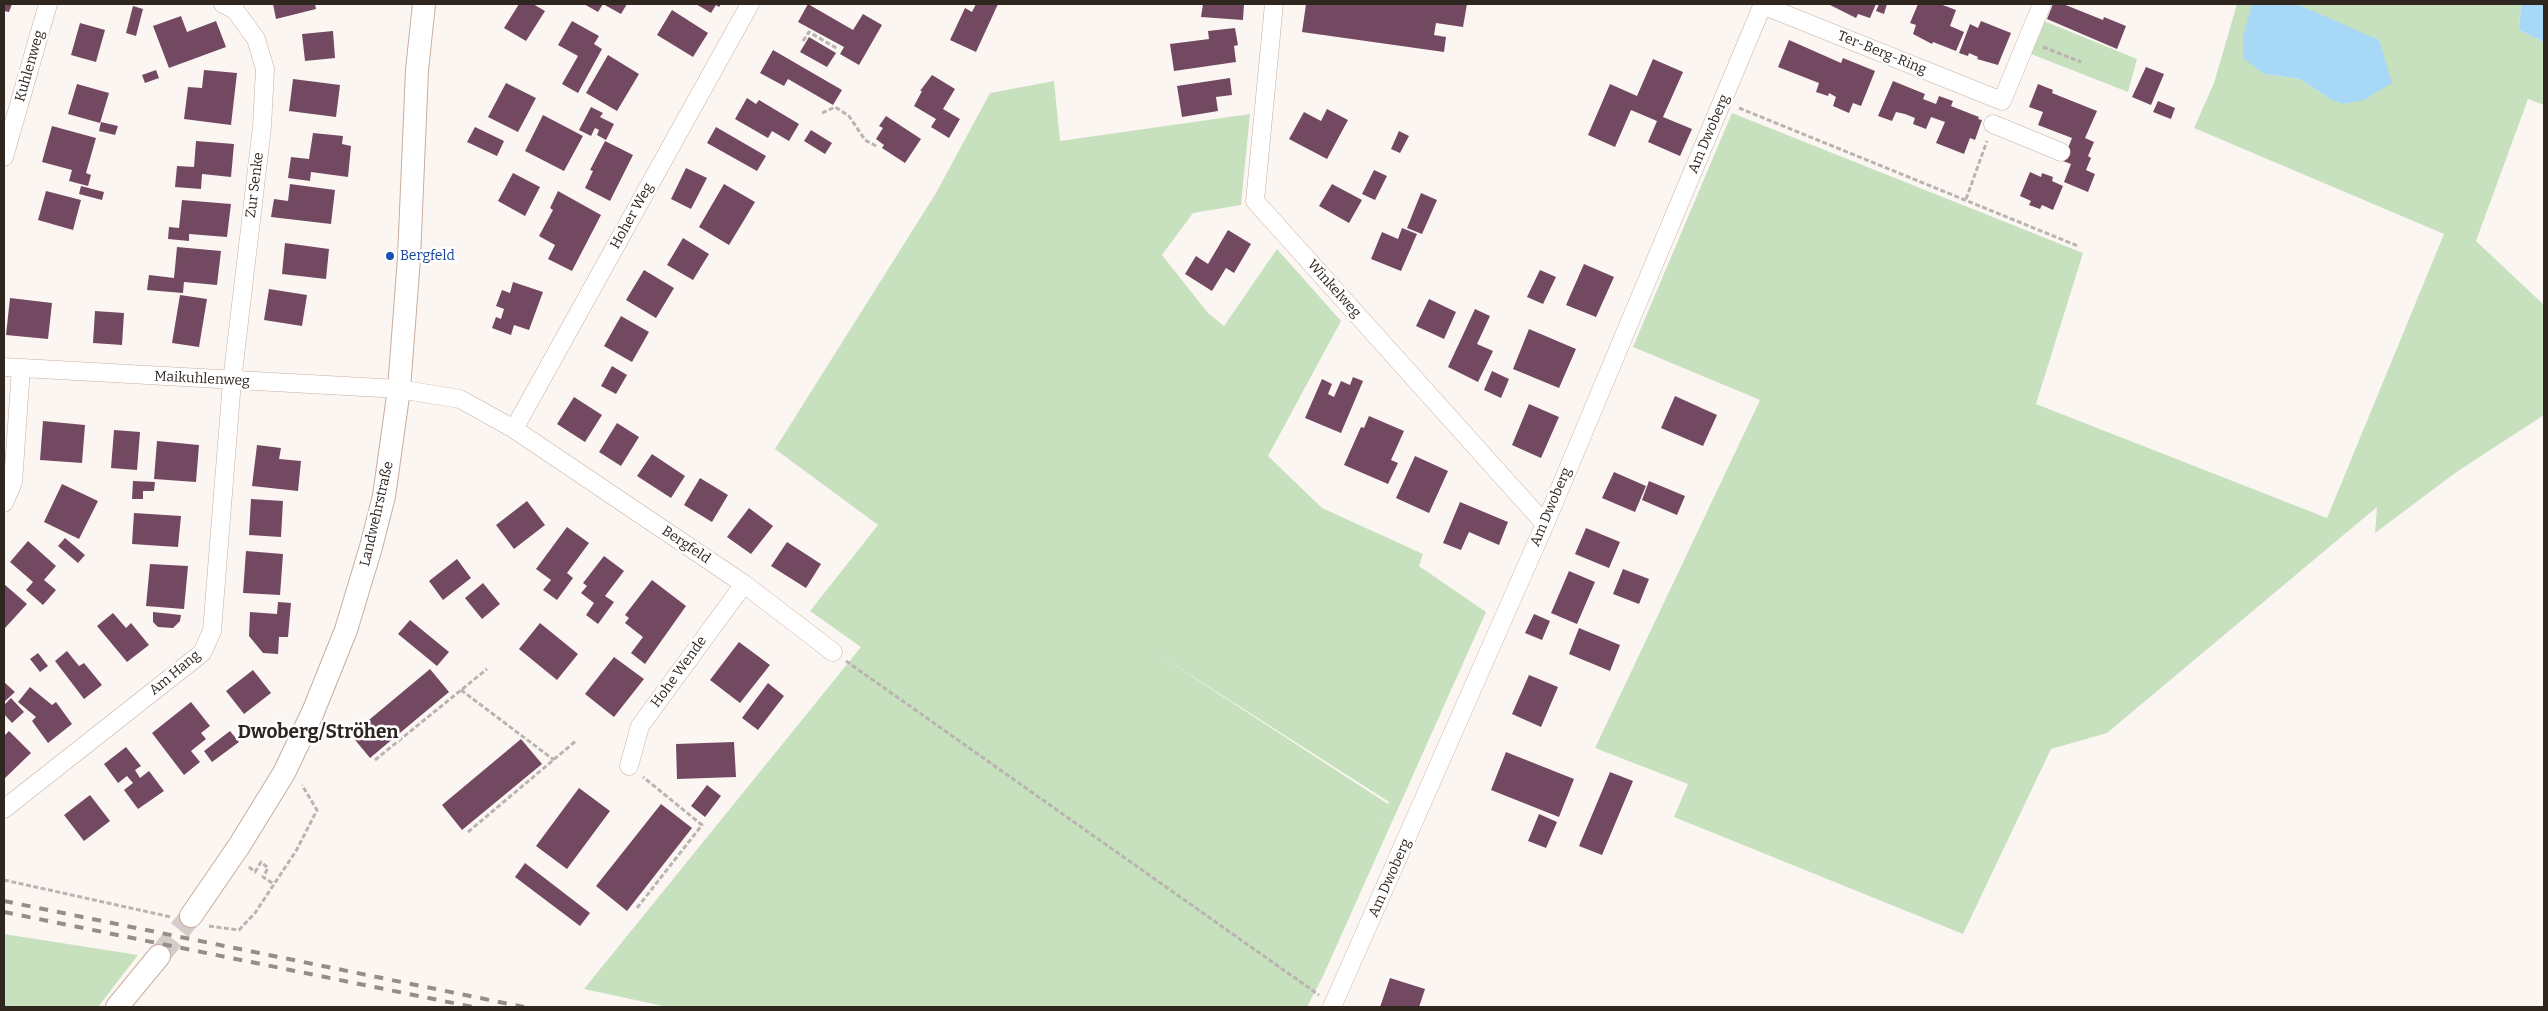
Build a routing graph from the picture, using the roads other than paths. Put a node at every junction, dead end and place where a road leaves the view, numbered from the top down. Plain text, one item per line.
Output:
1 (48, 4) edge
2 (224, 4) edge
3 (408, 4) edge
4 (424, 4) edge
5 (750, 4) edge
6 (1274, 4) edge
7 (1762, 4) edge
8 (2042, 4) edge
9 (417, 70) junction
10 (2002, 101) junction
11 (2061, 152) dead end
12 (4, 156) edge
13 (4, 367) edge
14 (22, 369) junction
15 (232, 381) junction
16 (400, 389) junction
17 (514, 428) junction
18 (4, 503) edge
19 (1545, 524) junction
20 (744, 584) junction
21 (833, 652) road end
22 (629, 766) road end
23 (4, 809) edge
24 (191, 916) tunnel mouth
25 (159, 956) tunnel mouth
26 (1333, 1006) edge
27 (117, 1007) edge

1 - 12 street, Kuhlenweg
2 - 15 street, Zur Senke
3 - 9 street, Landwehrstraße
4 - 9 street, Landwehrstraße
5 - 17 street, Hoher Weg
6 - 19 street, Winkelweg
7 - 10 street, Ter-Berg-Ring
7 - 19 street, Am Dwoberg
8 - 10 street
9 - 16 street, Landwehrstraße
10 - 11 street
13 - 14 street, Maikuhlenweg
14 - 15 street, Maikuhlenweg
14 - 18 street
15 - 16 street, Maikuhlenweg
15 - 23 street, Am Hang
16 - 17 street, Bergfeld
16 - 24 street, Landwehrstraße
17 - 20 street, Bergfeld
19 - 26 street, Am Dwoberg
20 - 21 street, Bergfeld
20 - 22 street, Hohe Wende
25 - 27 street

